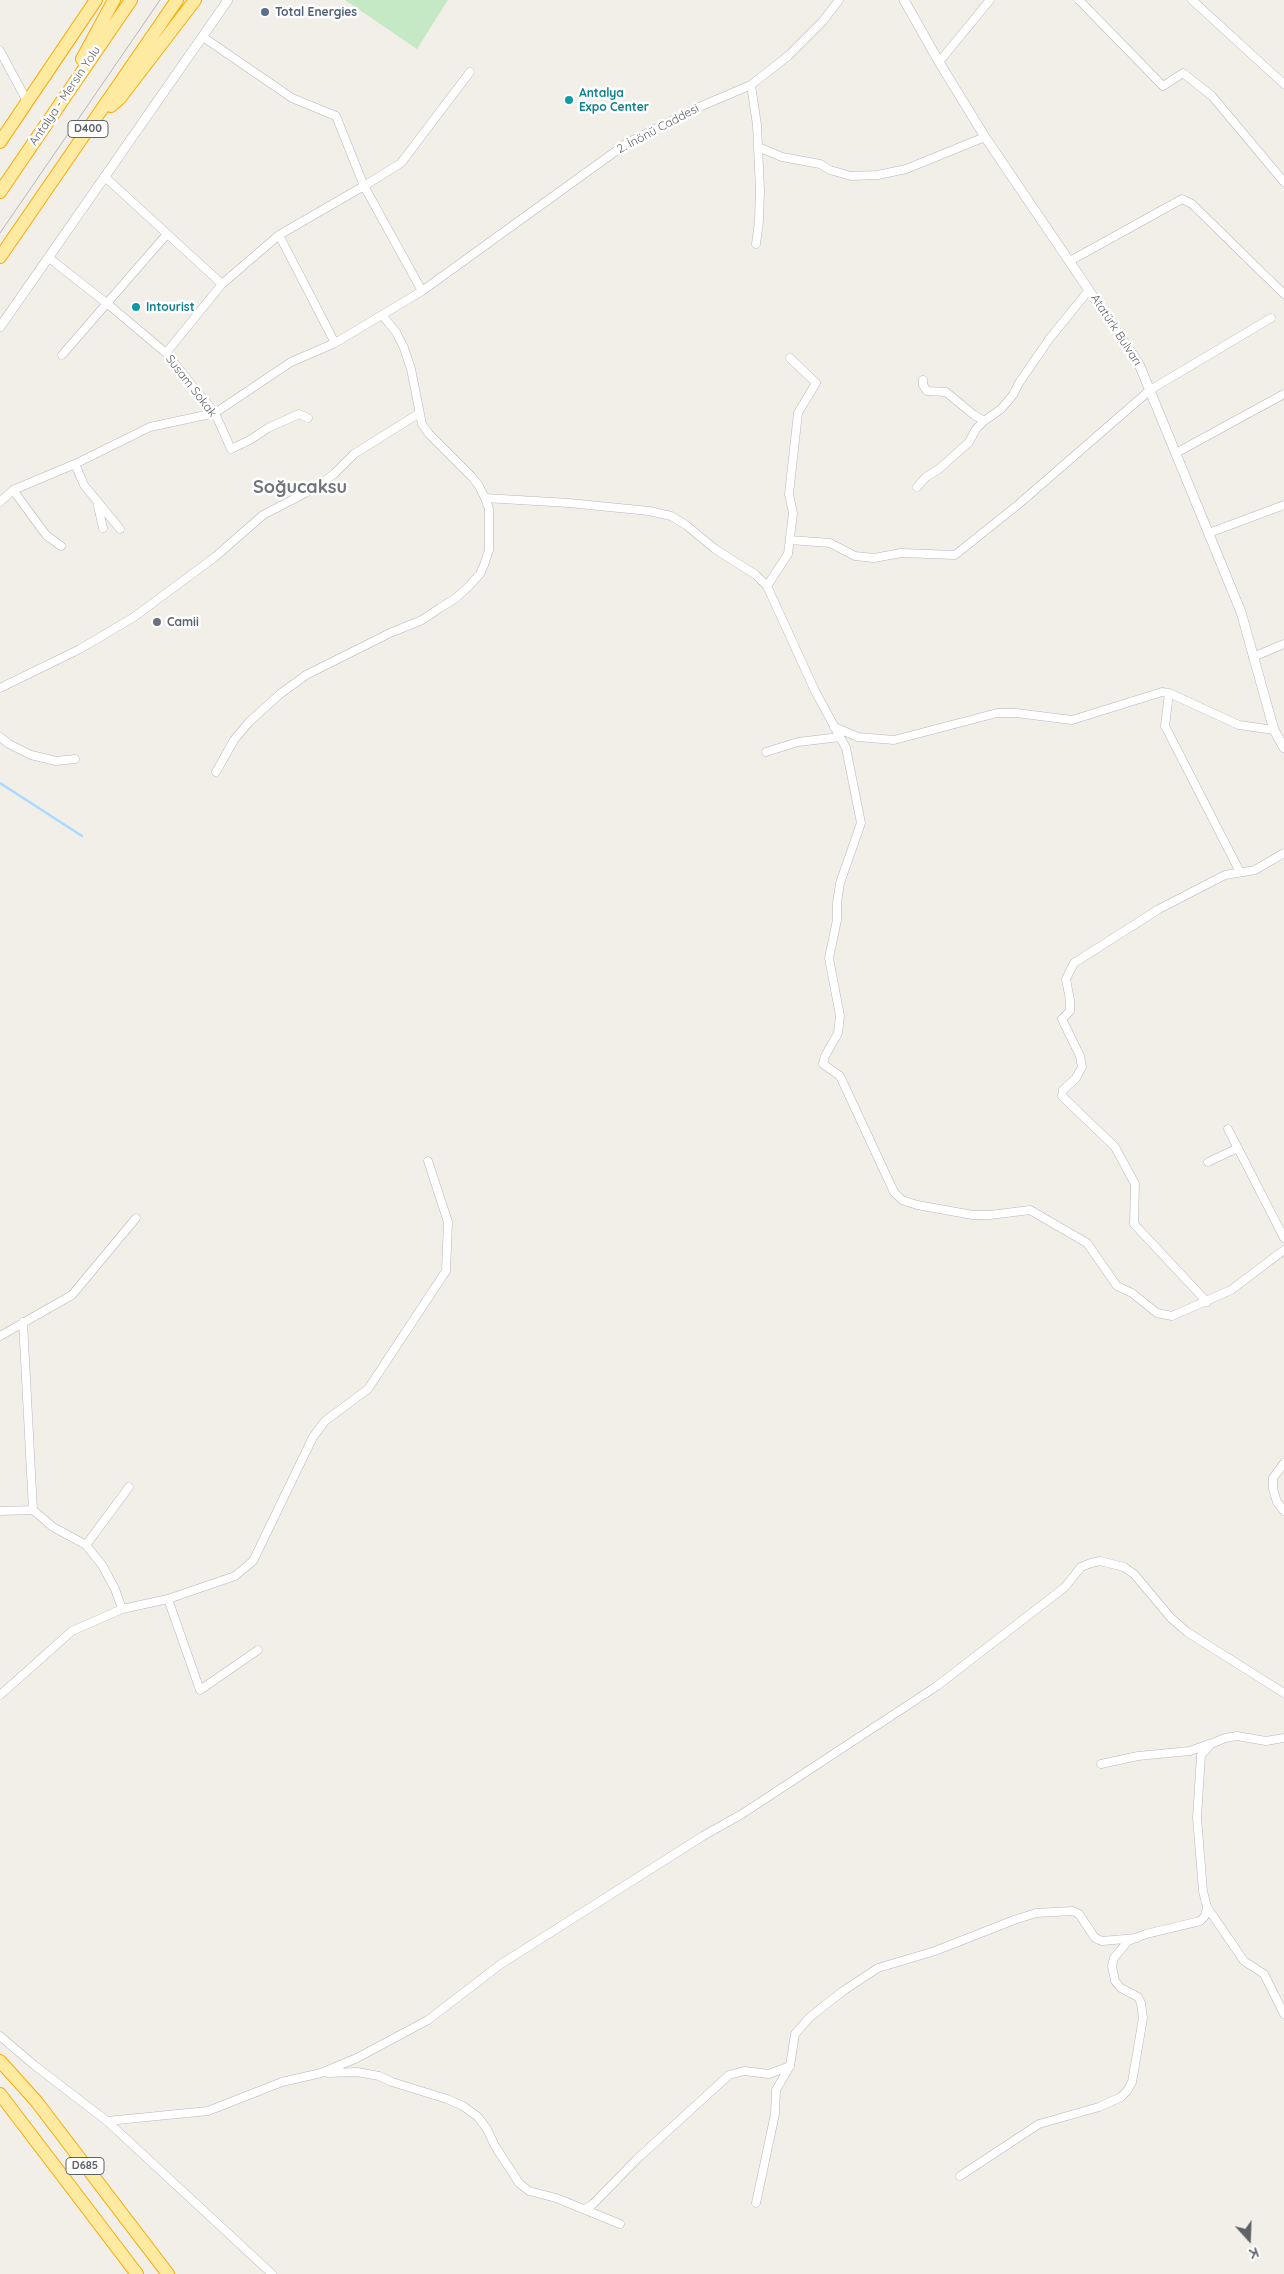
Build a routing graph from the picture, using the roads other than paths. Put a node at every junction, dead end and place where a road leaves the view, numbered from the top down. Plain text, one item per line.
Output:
1 (96, 0) edge
2 (114, 0) edge
3 (131, 0) edge
4 (177, 0) edge
5 (195, 0) edge
6 (228, 0) edge
7 (840, 0) edge
8 (904, 0) edge
9 (990, 0) edge
10 (1080, 0) edge
11 (1192, 0) edge
12 (203, 37) junction
13 (0, 51) edge
14 (939, 62) junction
15 (470, 72) dead end
16 (1284, 84) edge
17 (751, 85) junction
18 (27, 101) junction
19 (58, 107) junction
20 (89, 127) junction
21 (985, 137) junction
22 (0, 142) edge
23 (758, 147) junction
24 (105, 177) junction
25 (1284, 182) edge
26 (364, 186) junction
27 (0, 192) edge
28 (167, 234) junction
29 (279, 235) junction
30 (756, 244) dead end
31 (0, 257) edge
32 (49, 258) junction
33 (1070, 261) junction
34 (222, 284) junction
35 (1089, 290) junction
36 (422, 291) junction
37 (1284, 294) edge
38 (107, 303) junction
39 (382, 315) junction
40 (1271, 318) dead end
41 (0, 327) edge
42 (335, 343) junction
43 (166, 353) junction
44 (62, 355) dead end
45 (790, 358) dead end
46 (923, 380) dead end
47 (1150, 390) junction
48 (1284, 394) edge
49 (215, 413) junction
50 (418, 414) junction
51 (308, 418) dead end
52 (984, 421) junction
53 (1176, 453) junction
54 (75, 464) junction
55 (917, 487) dead end
56 (13, 490) junction
57 (485, 498) junction
58 (96, 501) junction
59 (0, 502) edge
60 (1284, 505) edge
61 (103, 528) dead end
62 (120, 529) dead end
63 (1208, 533) junction
64 (790, 540) junction
65 (61, 546) dead end
66 (767, 586) junction
67 (1284, 644) edge
68 (1254, 657) junction
69 (0, 688) edge
70 (1169, 693) junction
71 (834, 727) junction
72 (1274, 730) junction
73 (0, 737) edge
74 (840, 737) junction
75 (1284, 748) edge
76 (766, 752) dead end
77 (74, 759) dead end
78 (216, 772) dead end
79 (1284, 853) edge
80 (1240, 872) junction
81 (1228, 1129) dead end
82 (1238, 1148) junction
83 (428, 1161) dead end
84 (1208, 1162) dead end
85 (136, 1218) dead end
86 (1284, 1238) edge
87 (1284, 1250) edge
88 (1207, 1302) junction
89 (23, 1322) junction
90 (0, 1336) edge
91 (1284, 1463) edge
92 (129, 1487) dead end
93 (33, 1510) junction
94 (0, 1511) edge
95 (1284, 1511) edge
96 (86, 1545) junction
97 (168, 1599) junction
98 (122, 1609) junction
99 (258, 1650) dead end
100 (1284, 1693) edge
101 (0, 1695) edge
102 (1284, 1738) edge
103 (1211, 1744) junction
104 (1101, 1764) dead end
105 (1207, 1907) junction
106 (1137, 1938) junction
107 (1284, 2014) edge
108 (0, 2036) edge
109 (0, 2061) edge
110 (790, 2066) junction
111 (321, 2073) junction
112 (0, 2094) edge
113 (107, 2121) junction
114 (960, 2176) dead end
115 (756, 2203) dead end
116 (585, 2209) junction
117 (620, 2224) dead end
118 (137, 2274) edge
119 (168, 2274) edge
120 (272, 2274) edge

1 - 18 highway
2 - 19 highway
3 - 19 highway, Antalya - Mersin Yolu / D400
4 - 20 highway, D400
5 - 20 highway
6 - 12 street
7 - 17 street, 2. İnönü Caddesi
8 - 14 street, Atatürk Bulvarı
9 - 14 street
10 - 25 street
11 - 16 street
12 - 24 street
12 - 26 street
13 - 18 street
14 - 21 street, Atatürk Bulvarı
15 - 26 street
17 - 23 street
17 - 36 street, 2. İnönü Caddesi
18 - 22 highway
19 - 27 highway, Antalya - Mersin Yolu / D400
20 - 31 highway, D400
21 - 23 street
21 - 33 street, Atatürk Bulvarı
23 - 30 street
24 - 28 street
24 - 32 street
26 - 29 street
26 - 36 street
28 - 34 street
28 - 38 street
29 - 34 street
29 - 42 street
32 - 38 street, Susam Sokak
32 - 41 street
33 - 35 street, Atatürk Bulvarı
33 - 37 street
34 - 43 street
35 - 47 street, Atatürk Bulvarı
35 - 52 street
36 - 39 street, 2. İnönü Caddesi
38 - 43 street, Susam Sokak
38 - 44 street
39 - 42 street, 2. İnönü Caddesi
39 - 50 street
40 - 47 street
42 - 49 street, 2. İnönü Caddesi
43 - 49 street, Susam Sokak
45 - 64 street
46 - 52 street
47 - 53 street, Atatürk Bulvarı
47 - 64 street
48 - 53 street
49 - 51 street, Susam Sokak
49 - 54 street
50 - 57 street
50 - 69 street
52 - 55 street
53 - 63 street, Atatürk Bulvarı
54 - 56 street
54 - 58 street
56 - 59 street
56 - 65 street
57 - 66 street
57 - 78 street
58 - 61 street
58 - 62 street
60 - 63 street
63 - 68 street, Atatürk Bulvarı
64 - 66 street
66 - 71 street
67 - 68 street
68 - 72 street, Atatürk Bulvarı
70 - 71 street
70 - 72 street
70 - 80 street
71 - 74 street
72 - 75 street, Atatürk Bulvarı
73 - 77 street
74 - 76 street
74 - 88 street
79 - 80 street
80 - 88 street
81 - 82 street
82 - 84 street
82 - 86 street
83 - 97 street
85 - 89 street
87 - 88 street
89 - 90 street
89 - 93 street
91 - 95 street
92 - 96 street
93 - 94 street
93 - 96 street
96 - 98 street
97 - 98 street
97 - 99 street
98 - 101 street
100 - 111 street
102 - 103 street
103 - 104 street
103 - 105 street
105 - 106 street
105 - 107 street
106 - 110 street
106 - 114 street
108 - 113 street
109 - 119 highway, D685
110 - 115 street
110 - 116 street
111 - 113 street
111 - 116 street
112 - 118 highway, D685
113 - 120 street
116 - 117 street

